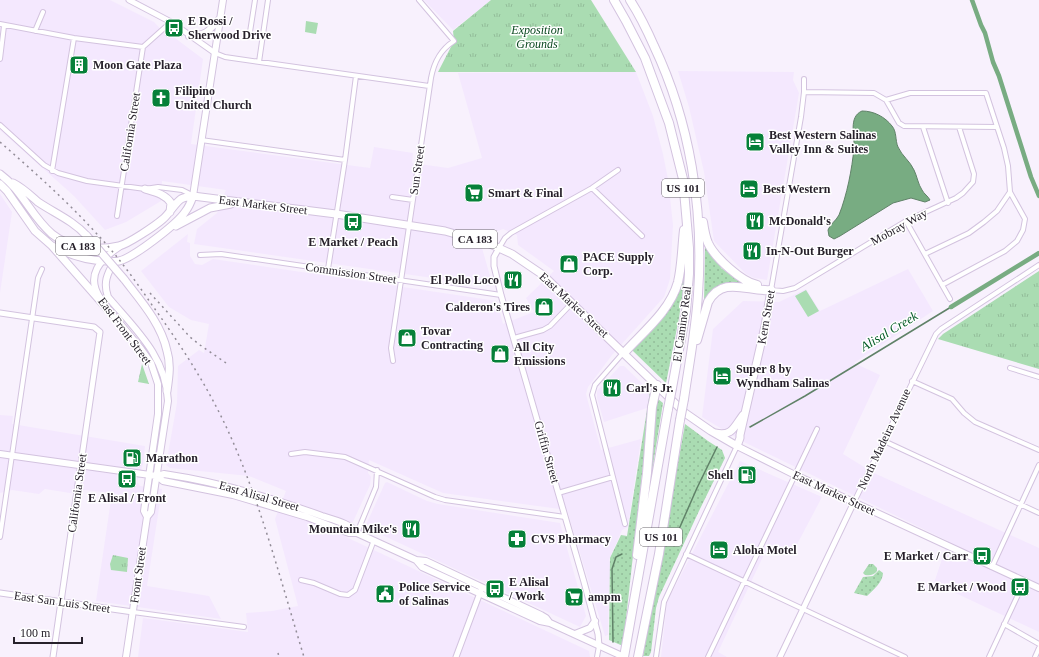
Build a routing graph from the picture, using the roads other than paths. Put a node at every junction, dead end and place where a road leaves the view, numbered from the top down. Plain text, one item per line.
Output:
1 (129, 0) edge
2 (223, 0) edge
3 (255, 0) edge
4 (268, 0) edge
5 (419, 0) edge
6 (614, 0) edge
7 (630, 0) edge
8 (43, 12) dead end
9 (220, 18) junction
10 (171, 22) junction
11 (2, 25) edge
12 (35, 31) junction
13 (250, 32) dead end
14 (189, 36) junction
15 (74, 38) junction
16 (143, 47) junction
17 (215, 53) junction
18 (0, 59) edge
19 (259, 62) junction
20 (356, 76) junction
21 (804, 79) dead end
22 (429, 86) junction
23 (804, 92) junction
24 (886, 100) junction
25 (0, 125) edge
26 (923, 126) junction
27 (960, 127) junction
28 (996, 127) junction
29 (201, 140) junction
30 (345, 160) junction
31 (618, 170) dead end
32 (52, 171) junction
33 (0, 174) edge
34 (8, 180) junction
35 (0, 184) edge
36 (122, 186) junction
37 (592, 188) junction
38 (145, 189) junction
39 (695, 191) junction
40 (1010, 192) junction
41 (193, 196) junction
42 (392, 197) dead end
43 (413, 200) junction
44 (243, 203) junction
45 (948, 203) junction
46 (170, 212) junction
47 (336, 214) junction
48 (686, 215) junction
49 (118, 216) dead end
50 (906, 221) junction
51 (409, 225) junction
52 (169, 229) junction
53 (642, 236) dead end
54 (52, 246) junction
55 (120, 246) junction
56 (499, 248) junction
57 (924, 254) junction
58 (200, 255) dead end
59 (101, 261) junction
60 (114, 261) junction
61 (1039, 265) edge
62 (42, 269) dead end
63 (328, 269) junction
64 (401, 280) junction
65 (942, 285) junction
66 (771, 290) junction
67 (501, 295) junction
68 (950, 299) dead end
69 (572, 303) junction
70 (110, 312) junction
71 (0, 313) edge
72 (32, 318) junction
73 (514, 338) junction
74 (624, 353) junction
75 (392, 361) dead end
76 (1010, 368) dead end
77 (1039, 376) edge
78 (686, 380) junction
79 (912, 381) junction
80 (657, 385) junction
81 (168, 391) junction
82 (746, 409) junction
83 (817, 428) dead end
84 (711, 432) junction
85 (884, 441) junction
86 (737, 446) junction
87 (1039, 450) edge
88 (0, 454) edge
89 (291, 454) dead end
90 (12, 455) junction
91 (1039, 465) edge
92 (81, 466) junction
93 (377, 470) junction
94 (149, 475) junction
95 (795, 475) junction
96 (157, 476) junction
97 (613, 477) junction
98 (558, 493) junction
99 (854, 502) junction
100 (1020, 505) junction
101 (1039, 513) edge
102 (147, 517) junction
103 (565, 517) junction
104 (625, 524) dead end
105 (357, 533) junction
106 (0, 537) edge
107 (374, 540) junction
108 (686, 554) junction
109 (416, 560) junction
110 (992, 566) junction
111 (301, 580) dead end
112 (745, 582) junction
113 (1024, 582) junction
114 (637, 585) junction
115 (482, 587) junction
116 (1039, 588) edge
117 (0, 593) edge
118 (479, 594) junction
119 (61, 602) junction
120 (804, 609) junction
121 (133, 612) junction
122 (594, 621) junction
123 (549, 622) junction
124 (1004, 624) junction
125 (244, 627) dead end
126 (576, 634) junction
127 (1039, 644) edge
128 (599, 646) junction
129 (1039, 648) edge
130 (638, 656) edge
131 (53, 657) edge
132 (126, 657) edge
133 (456, 657) edge
134 (597, 657) edge
135 (624, 657) edge
136 (656, 657) edge
137 (708, 657) edge
138 (780, 657) edge
139 (905, 657) edge
140 (989, 657) edge
141 (1035, 657) edge

1 - 10 street
2 - 9 main road
3 - 13 street
4 - 19 street
5 - 22 street, Sun Street
6 - 48 highway, El Camino Real / US 101
7 - 39 highway, El Camino Real / US 101
8 - 12 street
9 - 14 main road
9 - 17 main road
10 - 14 street
10 - 16 street
11 - 12 street
11 - 18 street
12 - 15 street
14 - 17 street
15 - 16 street
15 - 32 street
16 - 36 street, California Street
17 - 19 street
17 - 29 main road
19 - 20 street
20 - 22 street
20 - 30 street
21 - 23 street, Kern Street
22 - 43 street, Sun Street
23 - 24 street
23 - 66 street, Kern Street
24 - 26 street
24 - 28 street
25 - 32 street
26 - 27 street
26 - 45 street
27 - 28 street
27 - 45 street, Mobray Way
28 - 40 street
29 - 30 street
29 - 41 main road
30 - 47 street
31 - 37 street
32 - 36 street, East Market Street
33 - 34 main road, CA 183
34 - 55 main road, CA 183
34 - 81 main road, bridge
35 - 54 main road, CA 183
36 - 38 street, East Market Street
36 - 49 street, California Street
37 - 53 street
37 - 56 street
38 - 41 street, East Market Street
38 - 46 main road
39 - 66 highway
39 - 78 highway, El Camino Real / US 101
40 - 57 street
40 - 65 street
41 - 44 main road, East Market Street / CA 183
41 - 46 main road, CA 183
41 - 52 main road
42 - 43 street
43 - 51 street, Sun Street
44 - 47 main road, East Market Street / CA 183
44 - 52 main road
45 - 50 street, Mobray Way
46 - 55 main road, CA 183
47 - 51 main road, East Market Street / CA 183
47 - 63 street
48 - 74 highway
48 - 114 highway, El Camino Real / US 101, bridge
50 - 57 street
50 - 66 street, Mobray Way
51 - 56 main road, East Market Street / CA 183
51 - 64 street, Sun Street
52 - 60 main road, CA 183
54 - 59 main road, CA 183
54 - 70 main road
55 - 59 main road
56 - 67 street, Griffin Street
56 - 69 main road, East Market Street / CA 183
57 - 65 street
58 - 63 street, Commission Street
59 - 60 main road, CA 183
59 - 70 main road, East Front Street
60 - 81 main road, East Front Street
61 - 79 street, North Madeira Avenue
62 - 72 street
63 - 64 street, Commission Street
64 - 67 street, Commission Street
64 - 75 street, Sun Street
65 - 68 street
66 - 78 highway
66 - 82 main road, Kern Street
67 - 73 street, Griffin Street
69 - 73 street
69 - 74 main road, East Market Street / CA 183
70 - 94 main road, East Front Street
71 - 72 street
72 - 90 street
72 - 92 street, California Street
73 - 98 street, Griffin Street
74 - 80 main road, East Market Street / CA 183
74 - 97 street
76 - 77 street
78 - 130 highway, El Camino Real / US 101, bridge
79 - 85 street, North Madeira Avenue
79 - 87 street
80 - 84 main road, East Market Street / CA 183
80 - 114 highway
81 - 96 main road, East Front Street
82 - 84 main road
82 - 86 main road, Kern Street
83 - 95 street
84 - 86 main road, East Market Street / CA 183
85 - 99 street, North Madeira Avenue
85 - 100 street
86 - 95 main road, East Market Street
86 - 108 street, Kern Street
88 - 90 main road, East Alisal Street
89 - 93 street
90 - 92 main road, East Alisal Street
90 - 106 street
91 - 100 street
92 - 94 main road, East Alisal Street
92 - 119 street, California Street
93 - 103 street
93 - 105 street
94 - 96 main road, East Alisal Street
94 - 102 main road, Front Street
95 - 99 main road, East Market Street
95 - 112 street
96 - 102 main road, Front Street
96 - 105 main road, East Alisal Street
97 - 98 street
97 - 104 street
98 - 103 street, Griffin Street
99 - 110 main road, East Market Street
99 - 120 street, North Madeira Avenue
100 - 101 street
100 - 110 street
102 - 121 main road, Front Street
103 - 122 street, Griffin Street
105 - 107 main road, East Alisal Street
107 - 109 main road, East Alisal Street
107 - 111 street
108 - 112 street
108 - 136 street, Kern Street
109 - 115 main road, East Alisal Street
109 - 118 main road, East Alisal Street
110 - 113 main road, East Market Street
112 - 120 street
112 - 137 street
113 - 116 main road, East Market Street
113 - 124 street
114 - 135 highway, El Camino Real / US 101
115 - 118 street
115 - 123 main road, East Alisal Street
117 - 119 street, East San Luis Street
118 - 123 main road, East Alisal Street
118 - 133 street
119 - 121 street, East San Luis Street
119 - 131 street, California Street
120 - 138 street, North Madeira Avenue
120 - 139 street
121 - 125 street, East San Luis Street
121 - 132 main road, Front Street
122 - 126 main road
122 - 128 street, Griffin Street
123 - 126 main road, East Alisal Street
124 - 127 street
124 - 140 street
126 - 128 main road, East Alisal Street
128 - 134 street, Griffin Street
128 - 135 main road, East Alisal Street
129 - 141 street

